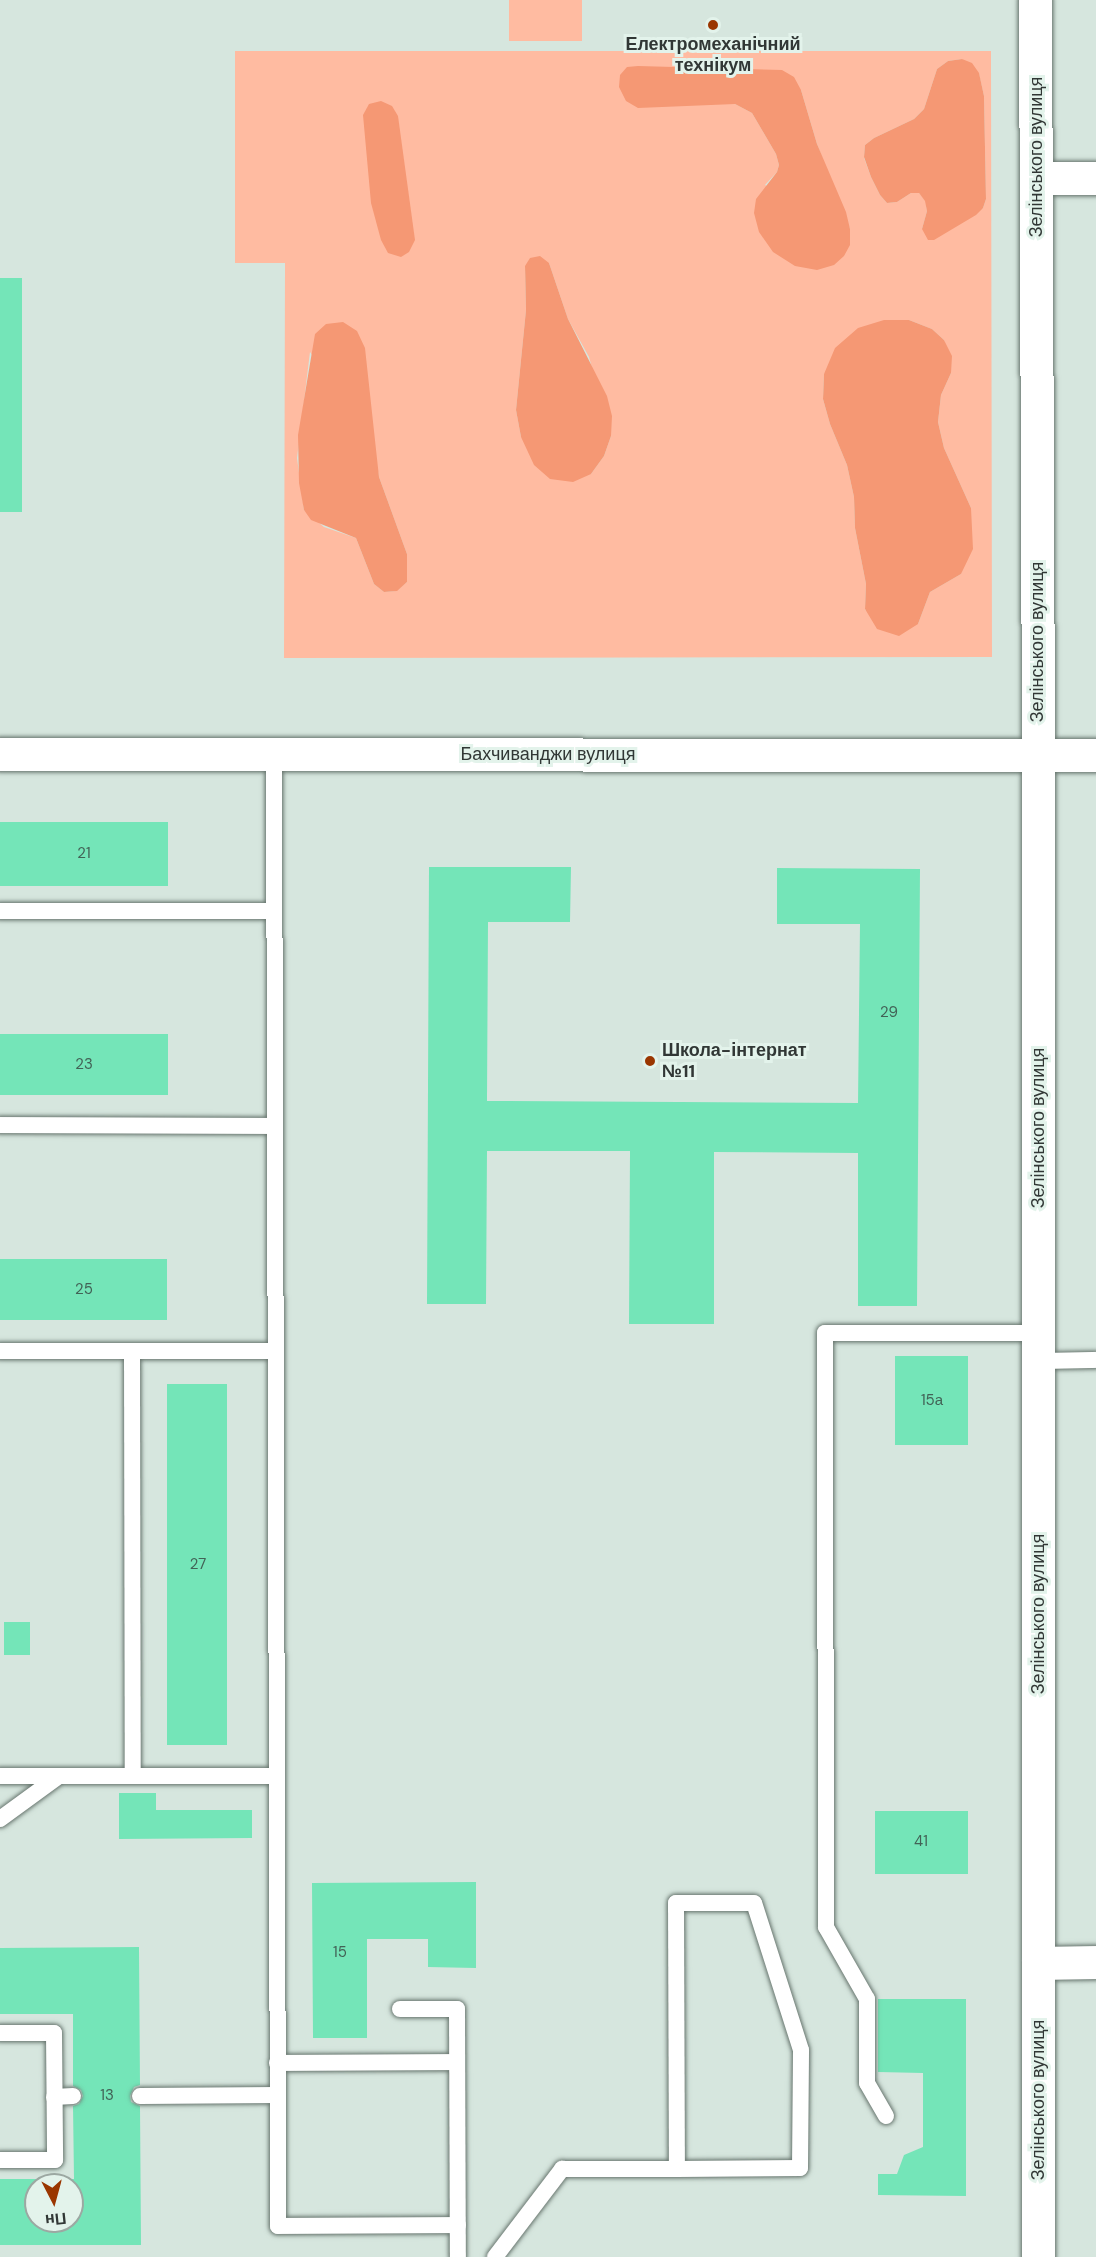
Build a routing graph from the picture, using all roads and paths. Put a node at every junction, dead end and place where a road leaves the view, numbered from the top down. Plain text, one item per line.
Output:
1 (1035, 0) edge
2 (1036, 178) junction
3 (1096, 178) edge
4 (0, 754) edge
5 (274, 754) junction
6 (1038, 755) junction
7 (1096, 755) edge
8 (0, 911) edge
9 (274, 912) junction
10 (0, 1125) edge
11 (275, 1125) junction
12 (1038, 1347) junction
13 (0, 1351) edge
14 (132, 1351) junction
15 (275, 1351) junction
16 (1096, 1360) edge
17 (0, 1776) edge
18 (58, 1776) junction
19 (133, 1776) junction
20 (276, 1776) junction
21 (0, 1819) edge
22 (1096, 1962) edge
23 (1038, 1963) junction
24 (400, 2009) dead end
25 (0, 2033) edge
26 (457, 2062) junction
27 (277, 2063) junction
28 (277, 2095) junction
29 (140, 2096) dead end
30 (54, 2097) junction
31 (73, 2097) dead end
32 (886, 2116) dead end
33 (0, 2160) edge
34 (676, 2169) junction
35 (458, 2225) junction
36 (458, 2257) edge
37 (495, 2257) edge
38 (1038, 2257) edge

1 - 2 street, Зелінського вулиця
2 - 3 street
2 - 6 street, Зелінського вулиця
4 - 5 street, Бахчиванджи вулиця
5 - 6 street, Бахчиванджи вулиця
5 - 9 lane
6 - 7 street, Бахчиванджи вулиця
6 - 12 street, Зелінського вулиця
8 - 9 lane
9 - 11 lane
10 - 11 lane
11 - 15 lane
12 - 16 lane
12 - 23 street, Зелінського вулиця
12 - 32 lane
13 - 14 lane
14 - 15 lane
14 - 19 lane
15 - 20 lane
17 - 18 lane
18 - 19 lane
18 - 21 lane
19 - 20 lane
20 - 27 lane
22 - 23 street
23 - 38 street, Зелінського вулиця
24 - 26 lane
25 - 30 lane
26 - 27 lane
26 - 35 lane
27 - 28 lane
28 - 29 lane
28 - 35 lane
30 - 31 lane
30 - 33 lane
34 - 34 lane
34 - 37 lane
35 - 36 lane

